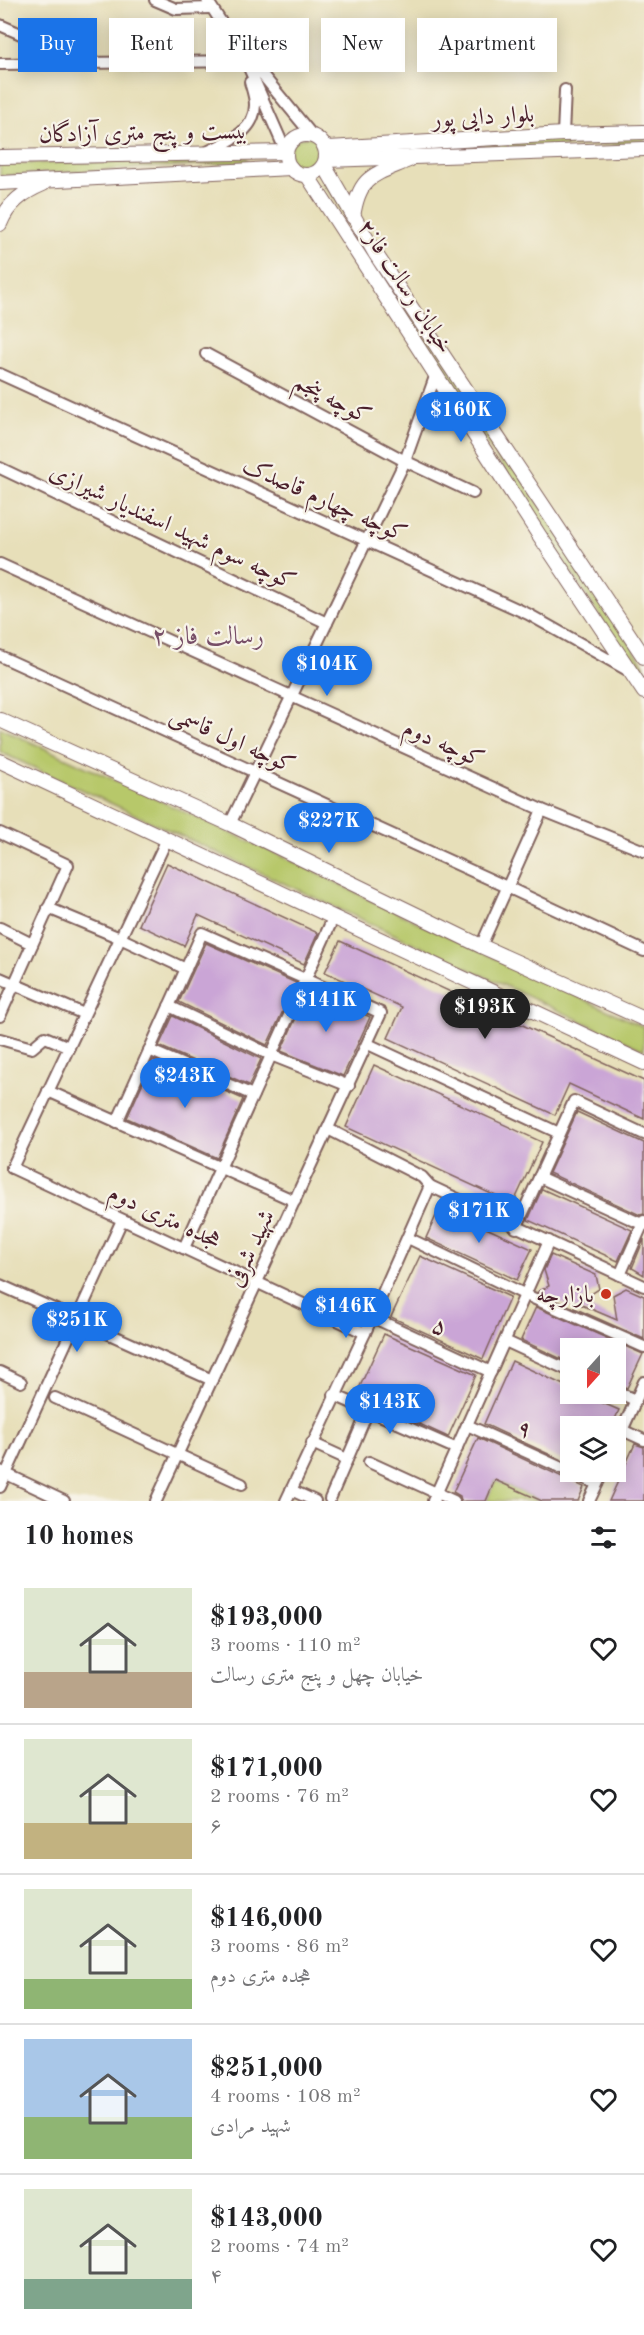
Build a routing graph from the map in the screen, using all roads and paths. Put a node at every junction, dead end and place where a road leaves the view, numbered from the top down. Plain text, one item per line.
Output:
1 (155, 0) edge
2 (209, 4) edge
3 (218, 18) edge
4 (0, 25) edge
5 (18, 33) edge
6 (206, 62) edge
7 (0, 64) edge
8 (18, 64) edge
9 (97, 64) edge
10 (248, 72) edge
11 (251, 72) edge
12 (260, 72) edge
13 (565, 90) dead end
14 (644, 132) edge
15 (563, 134) junction
16 (312, 135) junction
17 (644, 149) edge
18 (286, 152) junction
19 (204, 153) junction
20 (419, 156) junction
21 (0, 157) edge
22 (325, 157) junction
23 (291, 168) junction
24 (307, 175) junction
25 (52, 180) junction
26 (0, 183) edge
27 (0, 190) edge
28 (3, 217) edge
29 (353, 217) junction
30 (206, 354) dead end
31 (0, 374) edge
32 (436, 374) junction
33 (405, 461) junction
34 (0, 468) edge
35 (473, 493) dead end
36 (367, 541) junction
37 (0, 564) edge
38 (595, 584) junction
39 (578, 594) junction
40 (327, 623) junction
41 (0, 656) edge
42 (644, 657) edge
43 (629, 671) junction
44 (644, 692) edge
45 (291, 697) junction
46 (0, 720) edge
47 (0, 761) edge
48 (255, 772) junction
49 (542, 810) junction
50 (230, 824) junction
51 (0, 832) edge
52 (167, 839) junction
53 (644, 851) edge
54 (507, 887) junction
55 (48, 908) junction
56 (334, 916) junction
57 (0, 928) edge
58 (120, 938) junction
59 (32, 944) junction
60 (482, 946) junction
61 (644, 951) edge
62 (186, 969) junction
63 (0, 978) edge
64 (305, 979) junction
65 (14, 985) junction
66 (169, 1006) junction
67 (84, 1014) junction
68 (0, 1016) edge
69 (644, 1019) edge
70 (0, 1039) edge
71 (368, 1044) junction
72 (69, 1047) junction
73 (149, 1050) junction
74 (271, 1055) junction
75 (644, 1063) edge
76 (349, 1086) junction
77 (48, 1091) junction
78 (253, 1095) junction
79 (117, 1122) junction
80 (328, 1129) junction
81 (559, 1133) junction
82 (644, 1134) edge
83 (12, 1168) junction
84 (221, 1168) junction
85 (0, 1172) edge
86 (539, 1177) junction
87 (430, 1186) junction
88 (295, 1201) junction
89 (122, 1220) junction
90 (644, 1223) edge
91 (516, 1228) junction
92 (408, 1238) junction
93 (549, 1241) junction
94 (184, 1248) junction
95 (620, 1275) junction
96 (257, 1283) junction
97 (0, 1285) edge
98 (644, 1286) edge
99 (526, 1295) junction
100 (372, 1317) junction
101 (77, 1320) junction
102 (365, 1333) junction
103 (505, 1341) junction
104 (644, 1347) edge
105 (560, 1366) edge
106 (0, 1372) edge
107 (491, 1372) junction
108 (212, 1380) junction
109 (21, 1382) dead end
110 (644, 1382) edge
111 (334, 1395) junction
112 (626, 1396) edge
113 (54, 1398) dead end
114 (635, 1401) junction
115 (365, 1418) dead end
116 (626, 1421) edge
117 (467, 1425) junction
118 (626, 1432) edge
119 (644, 1440) edge
120 (312, 1443) junction
121 (457, 1449) junction
122 (177, 1454) junction
123 (347, 1459) junction
124 (369, 1462) dead end
125 (3, 1472) edge
126 (598, 1482) edge
127 (242, 1484) dead end
128 (597, 1485) junction
129 (0, 1487) edge
130 (291, 1490) junction
131 (435, 1497) edge
132 (330, 1499) dead end
133 (64, 1501) edge
134 (156, 1501) edge
135 (286, 1501) edge
136 (315, 1501) edge
137 (454, 1501) edge
138 (590, 1501) edge

1 - 2 street
2 - 3 street
4 - 5 street
6 - 9 street
7 - 8 street
10 - 19 street
11 - 18 street
12 - 16 street
13 - 15 street
14 - 15 main road, بلوار دایی پور
15 - 22 main road, بلوار دایی پور
16 - 18 main road
16 - 22 main road
17 - 20 main road, بلوار دایی پور
18 - 19 main road, بیست و پنج متری آزادگان
18 - 23 main road
19 - 21 main road, بیست و پنج متری آزادگان
20 - 22 main road, بلوار دایی پور
20 - 29 main road
22 - 24 main road
22 - 29 main road, خیابان رسالت فاز۲
23 - 24 main road
23 - 25 main road
24 - 32 main road, خیابان رسالت فاز۲
25 - 26 main road
25 - 28 main road
27 - 28 main road
29 - 38 main road, خیابان رسالت فاز۲
30 - 33 street, کوچه پنجم
31 - 36 street, کوچه چهارم قاصدک
32 - 33 street
32 - 39 main road, خیابان رسالت فاز۲
33 - 35 street, کوچه پنجم
33 - 36 street
34 - 40 street, کوچه سوم شهید اسفندیار شیرازی
36 - 40 street
36 - 43 street, کوچه چهارم قاصدک
37 - 45 street, کوچه دوم
38 - 39 street
38 - 42 main road, خیابان رسالت فاز۲
39 - 43 main road, خیابان رسالت فاز۲
40 - 45 street
41 - 48 street, کوچه اول قاسمی
43 - 44 main road, خیابان رسالت فاز۲
45 - 48 street
45 - 49 street, کوچه دوم
46 - 50 main road
47 - 52 main road
48 - 50 street
48 - 54 street, کوچه اول قاسمی
49 - 53 street, کوچه دوم
49 - 54 street
50 - 60 main road
51 - 55 street
52 - 56 main road
52 - 58 street
54 - 60 street
54 - 61 street, کوچه اول قاسمی
55 - 58 street
55 - 59 street
56 - 64 street
56 - 75 main road
57 - 59 street
58 - 62 street
58 - 67 street
59 - 65 street
60 - 69 main road
62 - 64 street
62 - 66 street
63 - 65 street
64 - 71 street, شهید شرفی
64 - 74 street
65 - 67 street
65 - 68 street
66 - 73 street
66 - 74 street
67 - 72 street
70 - 72 street
71 - 76 street, شهید شرفی
71 - 81 street
72 - 77 street
73 - 78 street
73 - 79 street
74 - 76 street
74 - 78 street
76 - 80 street, شهید شرفی
77 - 79 street
77 - 83 street
78 - 84 street
79 - 84 street
80 - 87 street
80 - 88 street, شهید شرفی
81 - 82 street
81 - 86 street
83 - 85 street
83 - 89 street, هجده متری دوم
84 - 88 street
84 - 94 street
86 - 90 street
86 - 91 street
87 - 91 street
87 - 92 street
88 - 96 street, شهید شرفی
89 - 94 street, هجده متری دوم
89 - 101 street
90 - 95 street
91 - 93 street
92 - 99 street
92 - 100 street
93 - 95 street
93 - 99 street
94 - 96 street, هجده متری دوم
95 - 98 street
96 - 102 street, هجده متری دوم
96 - 108 street, شهید شرفی
97 - 101 street
99 - 103 street
99 - 104 street
100 - 102 street
100 - 107 street, ۵
101 - 108 street
101 - 125 street
102 - 111 street
103 - 105 street
103 - 107 street
106 - 109 street
107 - 117 street
108 - 122 street, شهید شرفی
110 - 114 street
111 - 120 street
111 - 121 street
112 - 114 street
113 - 122 street
114 - 116 street
115 - 123 street
117 - 121 street
117 - 128 street, ۹
118 - 119 street
120 - 123 street
120 - 130 street
121 - 131 street
122 - 127 street
122 - 134 street, شهید شرفی
123 - 132 street
124 - 131 street
125 - 129 street
125 - 133 street
126 - 128 street
128 - 138 street
130 - 135 street
130 - 136 street
131 - 137 street

